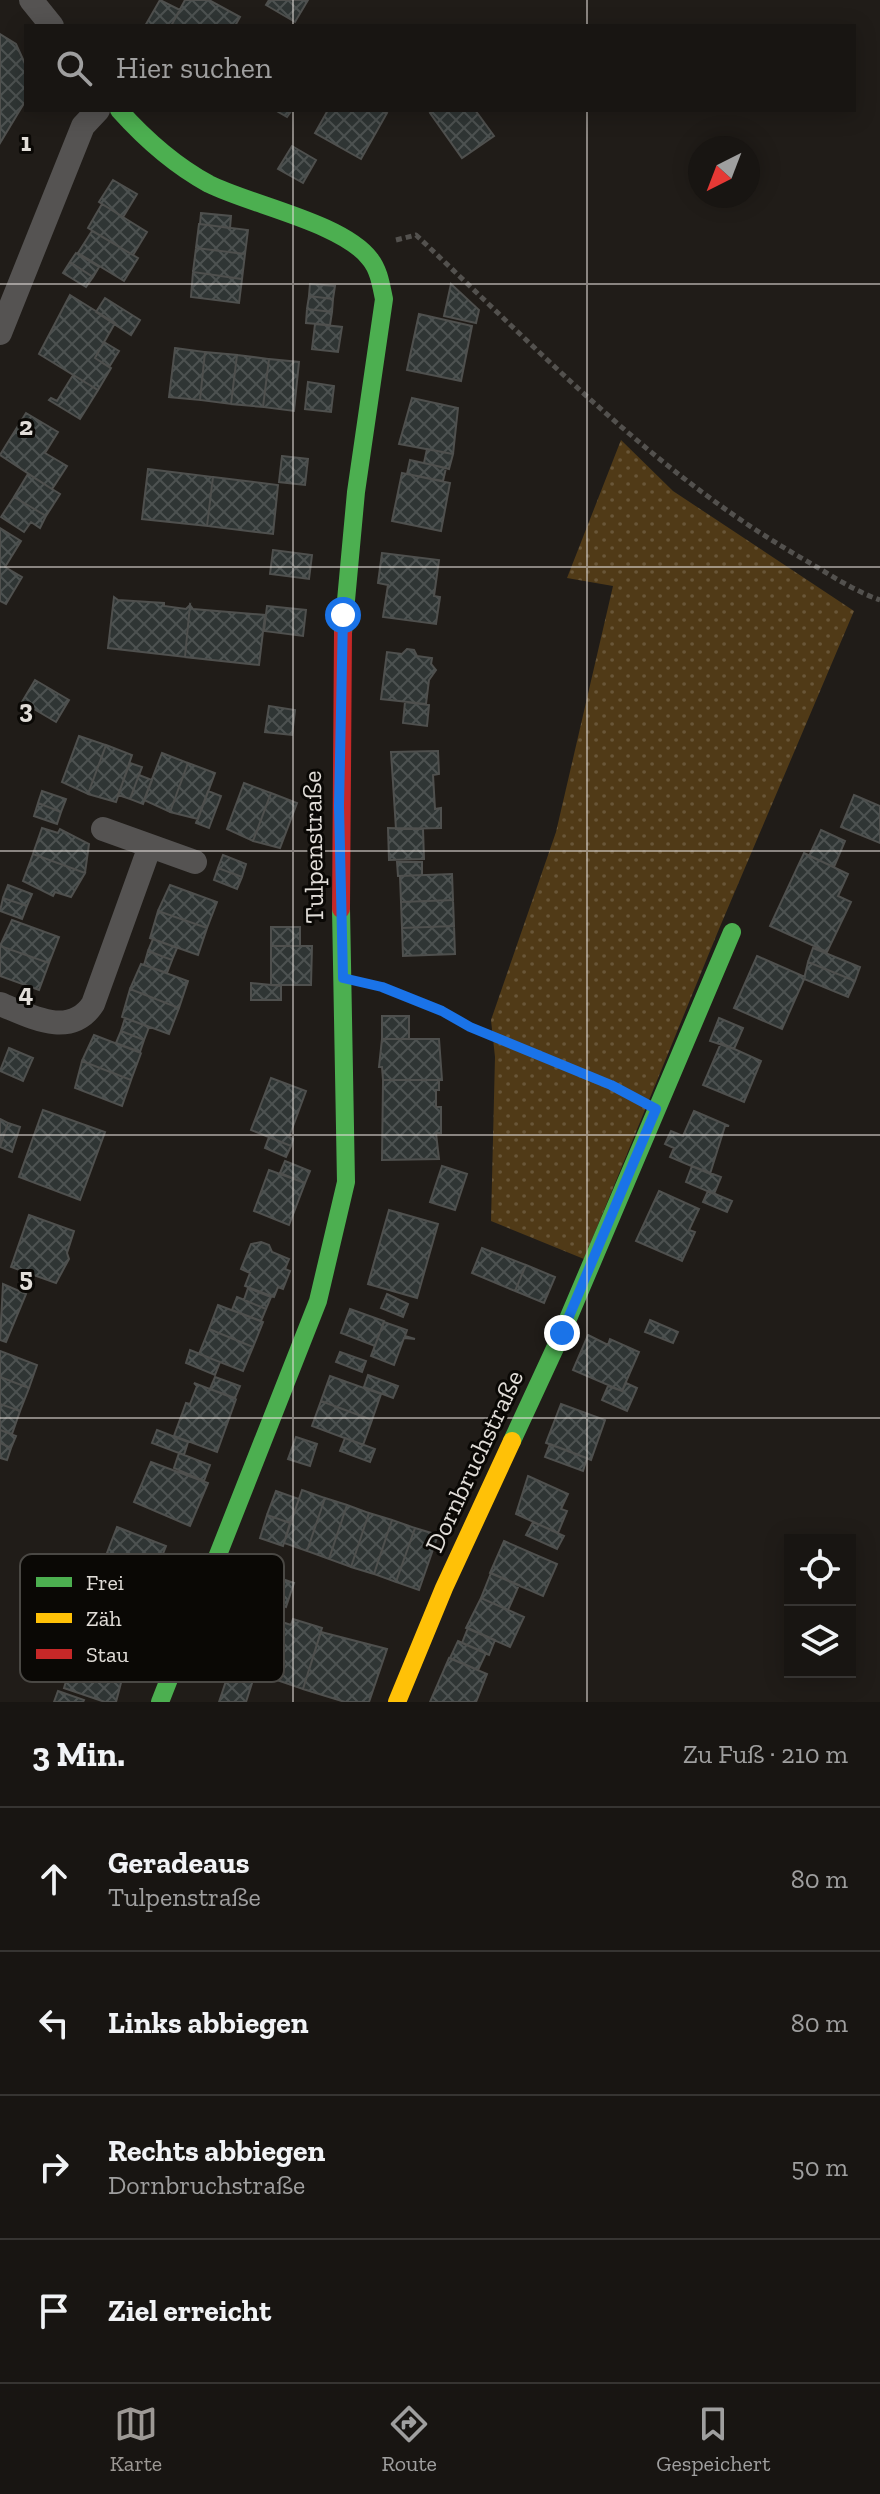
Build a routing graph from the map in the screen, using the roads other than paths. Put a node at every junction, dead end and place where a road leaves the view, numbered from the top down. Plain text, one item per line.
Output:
1 (31, 0) edge
2 (50, 24) edge
3 (96, 112) edge
4 (121, 112) edge
5 (0, 333) edge
6 (103, 829) dead end
7 (150, 846) junction
8 (195, 862) dead end
9 (732, 932) dead end
10 (0, 1004) edge
11 (218, 1554) edge
12 (168, 1682) edge
13 (160, 1702) edge
14 (397, 1702) edge

1 - 2 street
3 - 5 street
4 - 11 street, Tulpenstraße
6 - 7 street
7 - 8 street
7 - 10 street
9 - 14 street, Dornbruchstraße
12 - 13 street, Tulpenstraße

